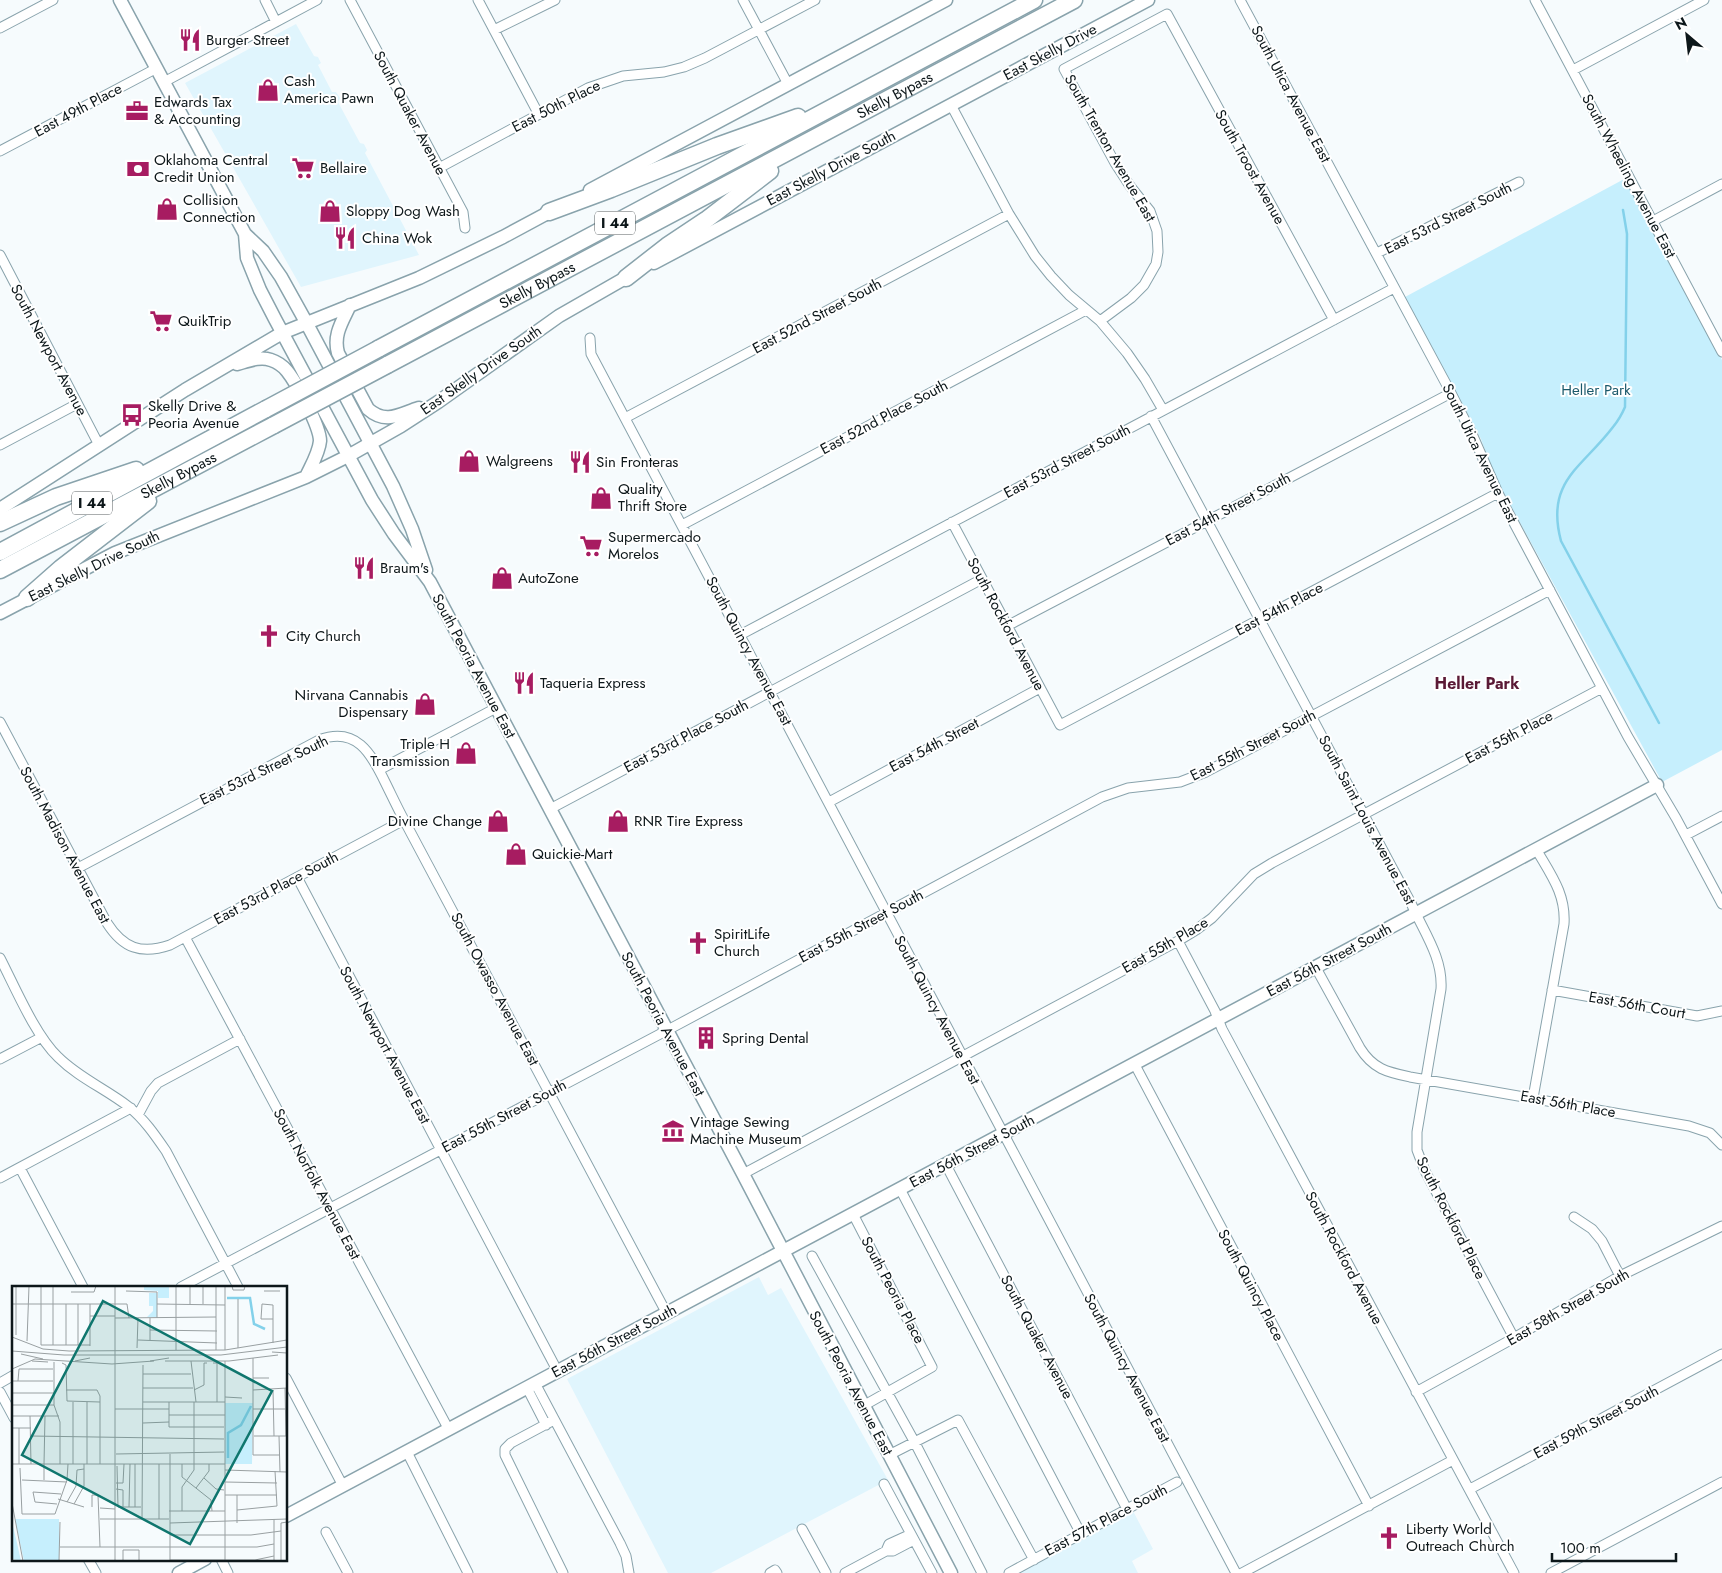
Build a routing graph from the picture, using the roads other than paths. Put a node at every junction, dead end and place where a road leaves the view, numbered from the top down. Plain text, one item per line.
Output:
1 (53, 0) edge
2 (120, 0) edge
3 (265, 0) edge
4 (317, 0) edge
5 (350, 0) edge
6 (478, 0) edge
7 (555, 0) edge
8 (744, 0) edge
9 (815, 0) edge
10 (946, 0) edge
11 (1034, 0) edge
12 (1074, 0) edge
13 (1148, 0) edge
14 (1240, 0) edge
15 (1535, 0) edge
16 (1704, 0) edge
17 (1167, 14) joint
18 (276, 22) junction
19 (0, 28) edge
20 (494, 30) junction
21 (759, 30) junction
22 (157, 68) junction
23 (1573, 70) junction
24 (164, 82) junction
25 (788, 84) junction
26 (852, 98) junction
27 (951, 105) junction
28 (538, 113) junction
29 (807, 142) junction
30 (0, 152) edge
31 (439, 168) junction
32 (1519, 182) dead end
33 (1722, 184) edge
34 (549, 212) junction
35 (1009, 214) junction
36 (1653, 221) junction
37 (465, 228) dead end
38 (245, 234) junction
39 (1377, 254) junction
40 (0, 255) edge
41 (626, 278) junction
42 (1394, 288) junction
43 (350, 305) junction
44 (1086, 310) junction
45 (1334, 320) junction
46 (306, 322) junction
47 (1100, 322) junction
48 (282, 333) junction
49 (590, 338) dead end
50 (1722, 352) edge
51 (225, 366) junction
52 (1451, 392) junction
53 (438, 402) junction
54 (77, 404) junction
55 (1163, 410) junction
56 (1151, 416) junction
57 (625, 418) junction
58 (370, 444) junction
59 (0, 445) edge
60 (99, 445) junction
61 (183, 453) junction
62 (348, 456) junction
63 (179, 476) junction
64 (306, 477) junction
65 (1498, 493) junction
66 (0, 509) edge
67 (1207, 520) junction
68 (952, 522) junction
69 (0, 523) edge
70 (682, 525) junction
71 (0, 552) edge
72 (0, 570) edge
73 (982, 579) junction
74 (430, 582) junction
75 (1550, 590) junction
76 (27, 598) junction
77 (0, 613) edge
78 (1260, 619) junction
79 (1007, 626) junction
80 (740, 635) junction
81 (1040, 688) junction
82 (1602, 688) junction
83 (770, 691) junction
84 (496, 708) junction
85 (1311, 716) junction
86 (0, 722) edge
87 (1060, 726) joint
88 (379, 770) junction
89 (1657, 785) junction
90 (829, 802) junction
91 (550, 809) junction
92 (1363, 814) junction
93 (1722, 816) edge
94 (404, 820) junction
95 (1686, 835) junction
96 (1536, 850) junction
97 (78, 868) junction
98 (297, 877) junction
99 (1722, 904) edge
100 (886, 912) junction
101 (1416, 914) junction
102 (185, 937) junction
103 (1178, 941) junction
104 (147, 951) joint
105 (0, 958) edge
106 (1316, 968) junction
107 (1552, 990) junction
108 (1722, 1011) edge
109 (1218, 1019) junction
110 (666, 1030) junction
111 (42, 1037) junction
112 (240, 1039) junction
113 (962, 1056) junction
114 (0, 1059) edge
115 (1134, 1064) junction
116 (1425, 1080) junction
117 (550, 1091) junction
118 (1533, 1098) junction
119 (131, 1108) junction
120 (138, 1115) junction
121 (1004, 1134) junction
122 (1722, 1145) edge
123 (440, 1150) junction
124 (946, 1165) junction
125 (20, 1168) junction
126 (743, 1174) junction
127 (0, 1178) edge
128 (900, 1189) junction
129 (330, 1208) junction
130 (853, 1214) junction
131 (1574, 1217) dead end
132 (1722, 1226) edge
133 (783, 1252) junction
134 (812, 1256) dead end
135 (226, 1263) junction
136 (1620, 1276) junction
137 (82, 1286) edge
138 (183, 1286) edge
139 (238, 1286) edge
140 (667, 1314) junction
141 (1514, 1338) junction
142 (1722, 1354) edge
143 (558, 1372) junction
144 (12, 1377) edge
145 (288, 1382) edge
146 (0, 1383) edge
147 (531, 1386) junction
148 (0, 1392) edge
149 (1416, 1392) junction
150 (887, 1393) junction
151 (863, 1406) junction
152 (12, 1414) edge
153 (550, 1422) junction
154 (449, 1430) junction
155 (914, 1441) junction
156 (407, 1452) junction
157 (889, 1454) junction
158 (1453, 1460) junction
159 (1177, 1482) dead end
160 (1722, 1482) edge
161 (884, 1484) dead end
162 (343, 1486) junction
163 (1470, 1489) junction
164 (1369, 1506) junction
165 (1128, 1509) junction
166 (288, 1515) edge
167 (802, 1529) dead end
168 (928, 1529) junction
169 (326, 1532) dead end
170 (1081, 1534) junction
171 (912, 1537) junction
172 (89, 1560) edge
173 (203, 1560) edge
174 (222, 1560) edge
175 (1034, 1560) junction
176 (96, 1573) edge
177 (179, 1573) edge
178 (228, 1573) edge
179 (348, 1573) edge
180 (468, 1573) edge
181 (563, 1573) edge
182 (629, 1573) edge
183 (826, 1573) edge
184 (845, 1573) edge
185 (932, 1573) edge
186 (952, 1573) edge
187 (982, 1573) edge
188 (1009, 1573) edge
189 (1236, 1573) edge
190 (1242, 1573) edge
191 (1514, 1573) edge
192 (1551, 1573) edge

1 - 19 street
2 - 22 main road, South Peoria Avenue East
3 - 18 street
4 - 18 street
5 - 31 street, South Quaker Avenue
6 - 20 street
7 - 20 street
8 - 21 street
9 - 21 street, East 50th Place
10 - 25 main road
11 - 26 highway, Skelly Bypass / I 44
12 - 29 highway, Skelly Bypass / I 44
13 - 27 main road, East Skelly Drive
14 - 39 street, South Utica Avenue East
15 - 23 street, South Wheeling Avenue East
16 - 23 street
17 - 45 street, South Troost Avenue
17 - 47 street, South Trenton Avenue East
18 - 24 street
20 - 28 street
21 - 25 street
21 - 28 street, East 50th Place
22 - 24 main road, South Peoria Avenue East
22 - 30 street, East 49th Place
23 - 36 street, South Wheeling Avenue East
24 - 38 main road, South Peoria Avenue East
25 - 34 main road
26 - 34 highway
26 - 61 highway, Skelly Bypass / I 44, bridge
27 - 35 street
27 - 41 main road, East Skelly Drive South
28 - 31 street, East 50th Place
29 - 41 highway
29 - 63 highway, Skelly Bypass / I 44, bridge
31 - 37 street, South Quaker Avenue
32 - 39 street, East 53rd Street South
33 - 36 street
34 - 43 main road
35 - 44 street
35 - 57 street, East 52nd Street South
36 - 50 street, South Wheeling Avenue East
38 - 46 main road, South Peoria Avenue East
38 - 48 main road, South Peoria Avenue East
39 - 42 street, South Utica Avenue East
40 - 54 street, South Newport Avenue
41 - 53 main road, East Skelly Drive South
42 - 45 street, East 53rd Street South
42 - 52 street, South Utica Avenue East
43 - 46 main road
43 - 53 main road
44 - 47 street
44 - 70 street, East 52nd Place South
45 - 55 street, East 53rd Street South
46 - 48 main road
46 - 58 main road, South Peoria Avenue East
47 - 55 street
48 - 51 main road
48 - 62 main road, South Peoria Avenue East
49 - 57 street, South Quincy Avenue East
51 - 60 main road
51 - 64 main road
52 - 65 street, South Utica Avenue East
52 - 67 street, East 54th Street South
53 - 58 main road, East Skelly Drive South
54 - 59 street
54 - 60 street, South Newport Avenue
55 - 56 street, East 53rd Street South
56 - 67 street, South Saint Louis Avenue East
56 - 68 street, East 53rd Street South
57 - 70 street, South Quincy Avenue East
58 - 62 main road, East Skelly Drive South
58 - 74 main road, South Peoria Avenue East
60 - 66 main road
61 - 69 highway
61 - 71 highway, Skelly Bypass / I 44
62 - 64 main road, East Skelly Drive South
62 - 74 main road, South Peoria Avenue East
63 - 72 highway, Skelly Bypass / I 44
63 - 76 highway
64 - 76 main road, East Skelly Drive South
65 - 75 street, South Utica Avenue East
65 - 78 street, East 54th Place
67 - 78 street, South Saint Louis Avenue East
67 - 79 street, East 54th Street South
68 - 73 street, South Rockford Avenue
68 - 80 street, East 53rd Street South
70 - 80 street, South Quincy Avenue East
73 - 79 street, South Rockford Avenue
73 - 83 street, East 53rd Place South
74 - 84 main road, South Peoria Avenue East
75 - 82 street, South Utica Avenue East
75 - 85 street, East 55th Street South
76 - 77 main road, East Skelly Drive South
78 - 85 street, South Saint Louis Avenue East
78 - 87 street, East 54th Place
79 - 81 street, South Rockford Avenue
80 - 83 street, South Quincy Avenue East
81 - 87 street, South Rockford Avenue
81 - 90 street, East 54th Street
82 - 89 street, South Utica Avenue East
82 - 92 street, East 55th Place
83 - 90 street, South Quincy Avenue East
83 - 91 street, East 53rd Place South
84 - 88 street
84 - 91 main road, South Peoria Avenue East
85 - 92 street, South Saint Louis Avenue East
85 - 100 street, East 55th Street South
86 - 97 street, South Madison Avenue East
88 - 94 street, South Owasso Avenue East
88 - 97 street, East 53rd Street South
89 - 95 street, South Utica Avenue East
89 - 96 main road, East 56th Street South
90 - 100 street, South Quincy Avenue East
91 - 110 main road, South Peoria Avenue East
92 - 101 street, South Saint Louis Avenue East
92 - 103 street, East 55th Place
93 - 95 street
94 - 98 street, East 53rd Place South
94 - 117 street, South Owasso Avenue East
95 - 99 street, South Utica Avenue East
96 - 101 main road, East 56th Street South
96 - 107 street
97 - 104 street, South Madison Avenue East
98 - 102 street, East 53rd Place South
98 - 123 street, South Newport Avenue East
100 - 110 street, East 55th Street South
100 - 113 street, South Quincy Avenue East
101 - 106 main road, East 56th Street South
101 - 116 street, South Saint Louis Avenue East
102 - 104 street, East 53rd Place South
102 - 112 street, South Norfolk Avenue East
103 - 109 street, South Rockford Avenue
103 - 113 street, East 55th Place
105 - 111 street
106 - 109 main road, East 56th Street South
106 - 116 street
107 - 108 street, East 56th Court
107 - 118 street
109 - 115 main road, East 56th Street South
109 - 149 street, South Rockford Avenue
110 - 117 street, East 55th Street South
110 - 126 main road, South Peoria Avenue East
111 - 114 street
111 - 119 street
112 - 120 street
112 - 129 street, South Norfolk Avenue East
113 - 121 street, South Quincy Avenue East
113 - 126 street, East 55th Place
115 - 121 main road, East 56th Street South
115 - 164 street, South Quincy Place
116 - 118 street, East 56th Place
116 - 141 street, South Rockford Place
117 - 123 street, East 55th Street South
117 - 140 street, South Owasso Avenue East
118 - 122 street, East 56th Place
119 - 120 street
119 - 125 street
120 - 135 street
121 - 124 main road, East 56th Street South
121 - 189 street, South Quincy Avenue East
123 - 129 street, East 55th Street South
123 - 143 street, South Newport Avenue East
124 - 128 main road, East 56th Street South
124 - 165 street, South Quaker Avenue
125 - 127 street
125 - 137 street
126 - 133 main road, South Peoria Avenue East
128 - 130 main road, East 56th Street South
128 - 170 street
129 - 135 street, East 55th Street South
129 - 154 street, South Norfolk Avenue East
130 - 133 main road, East 56th Street South
130 - 150 street, South Peoria Place
131 - 136 street
132 - 136 street, East 58th Street South
133 - 140 main road, East 56th Street South
133 - 151 main road, South Peoria Avenue East
134 - 150 street, South Peoria Avenue East
135 - 138 street, East 55th Street South
135 - 139 street
136 - 141 street, East 58th Street South
140 - 143 main road, East 56th Street South
141 - 149 street, East 58th Street South
142 - 163 street, East 59th Street South
143 - 147 main road, East 56th Street South
144 - 146 street
145 - 162 street
147 - 153 street
147 - 154 main road, East 56th Street South
148 - 152 street
149 - 158 street, South Rockford Avenue
150 - 151 street
150 - 155 street, South Peoria Avenue East
151 - 157 main road, South Peoria Avenue East
153 - 181 street
153 - 182 street
154 - 156 main road, East 56th Street South
155 - 157 street
155 - 175 street
155 - 187 street, South Peoria Avenue East
156 - 162 main road, East 56th Street South
156 - 180 street
157 - 168 main road, South Peoria Avenue East
158 - 163 street, South Rockford Avenue
158 - 164 street
159 - 165 street, East 57th Place South
160 - 192 street
161 - 171 street
162 - 166 main road, East 56th Street South
163 - 191 street, South Rockford Avenue
164 - 190 street
165 - 170 street, East 57th Place South
167 - 183 street
168 - 171 street
168 - 186 main road, South Peoria Avenue East
169 - 179 street
170 - 175 street, East 57th Place South
171 - 184 street
171 - 185 street
172 - 176 street
173 - 177 main road
174 - 178 street
175 - 188 street, East 57th Place South

